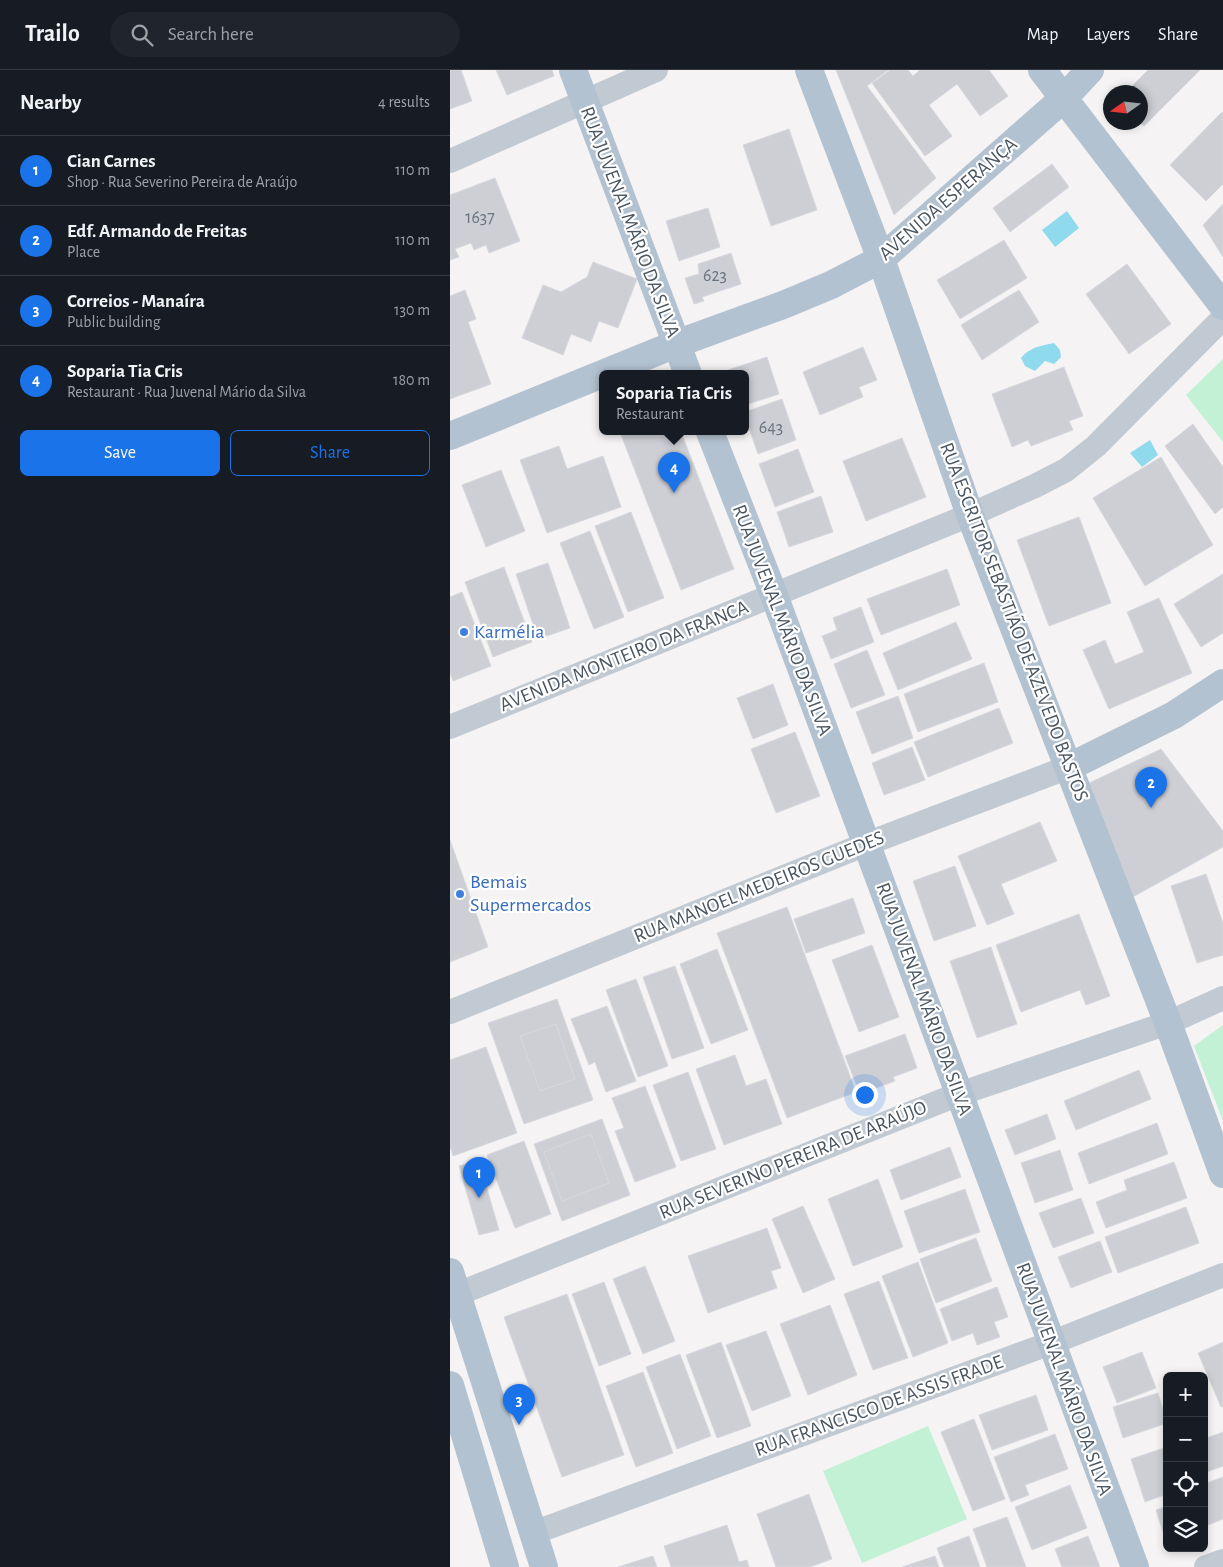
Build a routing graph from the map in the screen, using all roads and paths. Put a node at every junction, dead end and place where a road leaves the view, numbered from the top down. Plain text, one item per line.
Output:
1 (573, 70) edge
2 (656, 70) edge
3 (809, 70) edge
4 (1042, 70) edge
5 (1090, 70) edge
6 (1064, 98) junction
7 (584, 102) junction
8 (450, 161) edge
9 (881, 259) junction
10 (1223, 306) edge
11 (1223, 318) edge
12 (676, 344) junction
13 (612, 370) edge
14 (686, 370) edge
15 (599, 375) edge
16 (711, 435) edge
17 (450, 436) edge
18 (970, 515) junction
19 (774, 595) junction
20 (1223, 683) edge
21 (450, 727) edge
22 (1069, 767) junction
23 (866, 844) junction
24 (1223, 998) edge
25 (450, 1012) edge
26 (1168, 1023) junction
27 (959, 1094) junction
28 (1223, 1174) edge
29 (1223, 1275) edge
30 (452, 1288) edge
31 (1051, 1344) junction
32 (450, 1385) edge
33 (534, 1533) junction
34 (1223, 1561) edge
35 (505, 1567) edge
36 (544, 1567) edge
37 (1135, 1567) edge
38 (1206, 1567) edge

1 - 7 main road, RUA JUVENAL MÁRIO DA SILVA
2 - 7 street
3 - 9 main road, RUA ESCRITOR SEBASTIÃO DE AZEVEDO BASTOS
4 - 6 main road
5 - 6 main road, AVENIDA ESPERANÇA
6 - 9 main road, AVENIDA ESPERANÇA
6 - 10 main road
7 - 8 street
7 - 12 main road, RUA JUVENAL MÁRIO DA SILVA
9 - 12 main road, AVENIDA ESPERANÇA
9 - 18 main road, RUA ESCRITOR SEBASTIÃO DE AZEVEDO BASTOS
11 - 18 street, AVENIDA MONTEIRO DA FRANCA
12 - 13 main road, AVENIDA ESPERANÇA
12 - 14 main road, RUA JUVENAL MÁRIO DA SILVA
15 - 17 main road, AVENIDA ESPERANÇA
16 - 19 main road, RUA JUVENAL MÁRIO DA SILVA
18 - 19 street, AVENIDA MONTEIRO DA FRANCA
18 - 22 main road, RUA ESCRITOR SEBASTIÃO DE AZEVEDO BASTOS
19 - 21 street, AVENIDA MONTEIRO DA FRANCA
19 - 23 main road, RUA JUVENAL MÁRIO DA SILVA
20 - 22 main road
22 - 23 street, RUA MANOEL MEDEIROS GUEDES
22 - 26 main road, RUA ESCRITOR SEBASTIÃO DE AZEVEDO BASTOS
23 - 25 street, RUA MANOEL MEDEIROS GUEDES
23 - 27 main road, RUA JUVENAL MÁRIO DA SILVA
24 - 26 street, RUA SEVERINO PEREIRA DE ARAÚJO
26 - 27 street, RUA SEVERINO PEREIRA DE ARAÚJO
26 - 28 main road, RUA ESCRITOR SEBASTIÃO DE AZEVEDO BASTOS
27 - 30 street, RUA SEVERINO PEREIRA DE ARAÚJO
27 - 31 main road, RUA JUVENAL MÁRIO DA SILVA
29 - 31 street, RUA FRANCISCO DE ASSIS FRADE
30 - 33 main road
31 - 33 street, RUA FRANCISCO DE ASSIS FRADE
31 - 37 main road, RUA JUVENAL MÁRIO DA SILVA
32 - 35 main road
33 - 36 main road
34 - 38 street

